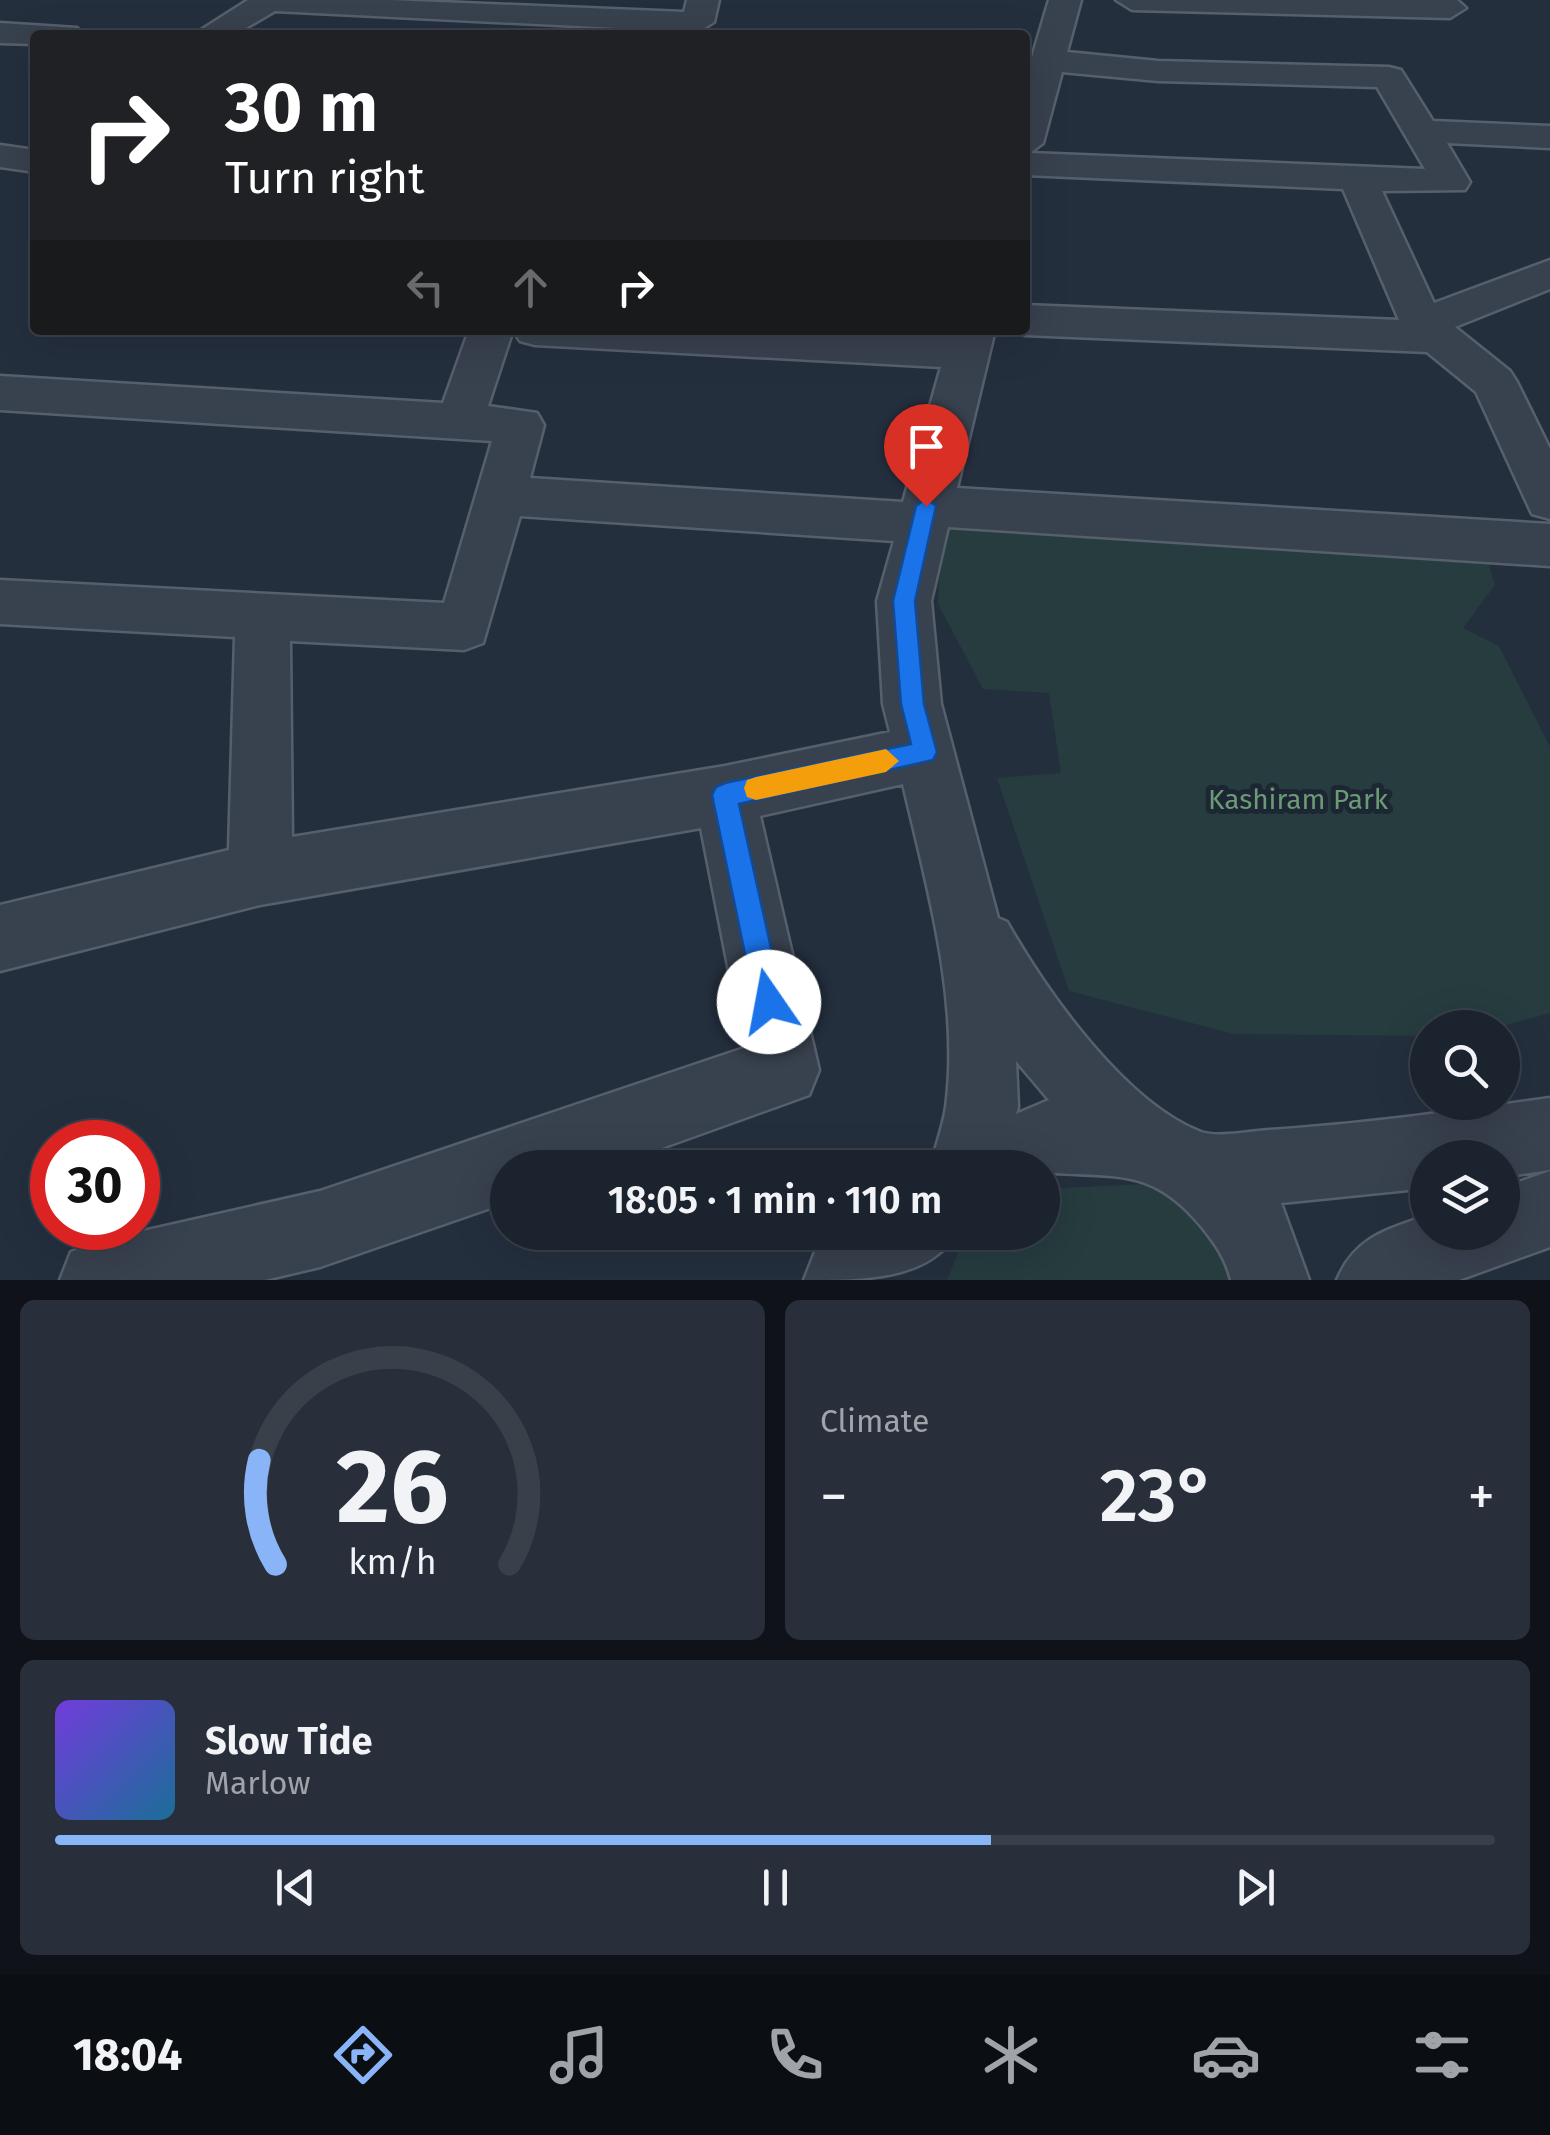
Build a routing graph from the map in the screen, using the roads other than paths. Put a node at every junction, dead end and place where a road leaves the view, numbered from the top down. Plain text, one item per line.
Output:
1 (269, 0) edge
2 (703, 0) edge
3 (1065, 0) edge
4 (1132, 0) edge
5 (1450, 8) dead end
6 (597, 27) edge
7 (218, 30) edge
8 (0, 33) edge
9 (30, 34) edge
10 (1038, 79) edge
11 (1030, 118) edge
12 (1420, 131) junction
13 (1550, 136) edge
14 (0, 156) edge
15 (30, 160) edge
16 (1030, 164) edge
17 (1357, 178) junction
18 (1550, 274) edge
19 (1030, 320) edge
20 (1430, 331) junction
21 (490, 335) edge
22 (733, 335) edge
23 (970, 341) edge
24 (0, 392) edge
25 (460, 421) junction
26 (1536, 440) edge
27 (500, 495) junction
28 (1550, 500) edge
29 (924, 515) junction
30 (1550, 545) edge
31 (0, 602) edge
32 (263, 614) junction
33 (925, 752) junction
34 (725, 795) junction
35 (260, 874) junction
36 (963, 902) junction
37 (0, 938) edge
38 (1550, 1134) edge
39 (971, 1150) edge
40 (1022, 1150) edge
41 (1172, 1156) junction
42 (1550, 1209) edge
43 (1520, 1220) edge
44 (890, 1250) edge
45 (926, 1250) edge
46 (1437, 1250) edge
47 (99, 1280) edge
48 (842, 1280) edge
49 (920, 1280) edge
50 (1270, 1280) edge
51 (1376, 1280) edge

1 - 6 street
1 - 7 street
2 - 6 street
3 - 10 street
4 - 5 street
8 - 9 street
10 - 11 street
10 - 12 street
12 - 13 street
12 - 17 street
14 - 15 street
16 - 17 street
17 - 20 street
18 - 20 street
19 - 20 street
20 - 26 street
21 - 25 street
22 - 23 street
23 - 29 street
24 - 25 street
25 - 27 street
26 - 28 street
27 - 29 street
27 - 32 street
29 - 30 street
29 - 33 street
31 - 32 street
32 - 35 street
33 - 34 street
33 - 36 street
34 - 35 street
34 - 47 street
35 - 37 street
36 - 39 street
36 - 41 street
38 - 41 street
40 - 41 street
41 - 50 street
42 - 43 street
44 - 48 street
45 - 49 street
46 - 51 street

